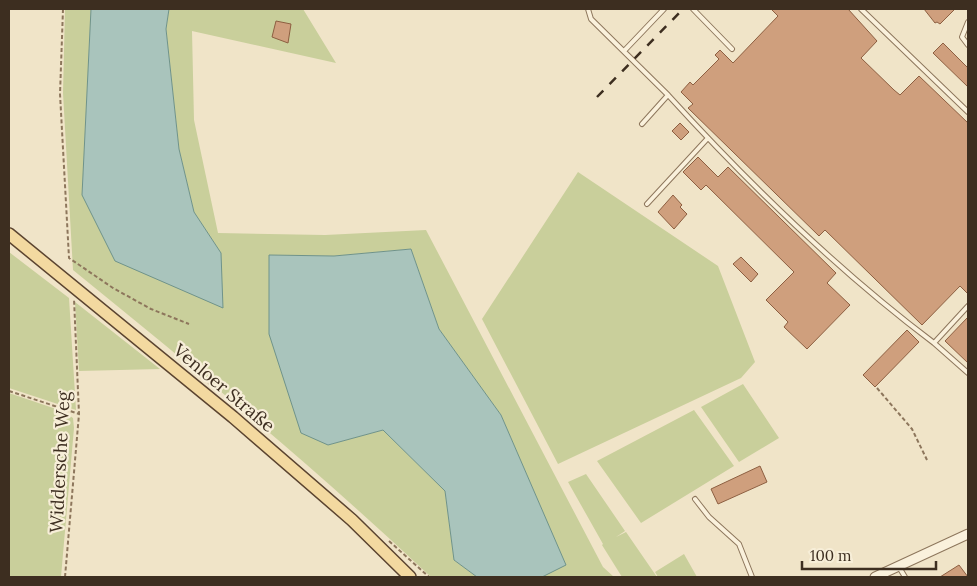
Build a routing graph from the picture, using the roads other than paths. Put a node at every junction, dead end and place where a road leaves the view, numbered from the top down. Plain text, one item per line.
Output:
1 (588, 9) edge
2 (664, 9) edge
3 (694, 9) edge
4 (861, 9) edge
5 (968, 22) edge
6 (968, 45) edge
7 (732, 49) dead end
8 (624, 51) junction
9 (668, 94) junction
10 (968, 112) edge
11 (642, 124) dead end
12 (708, 138) junction
13 (648, 204) dead end
14 (9, 234) edge
15 (968, 306) edge
16 (934, 343) junction
17 (968, 373) edge
18 (695, 499) dead end
19 (968, 534) edge
20 (899, 567) junction
21 (410, 577) edge
22 (752, 577) edge
23 (874, 577) edge
24 (906, 577) edge

1 - 8 lane
2 - 8 lane
3 - 7 lane
4 - 10 lane
5 - 6 lane
8 - 9 lane
9 - 11 lane
9 - 12 lane
12 - 13 lane
12 - 16 lane
14 - 21 main road, Venloer Straße
15 - 16 lane
16 - 17 lane
18 - 22 lane
19 - 20 street
20 - 23 street
20 - 24 lane

